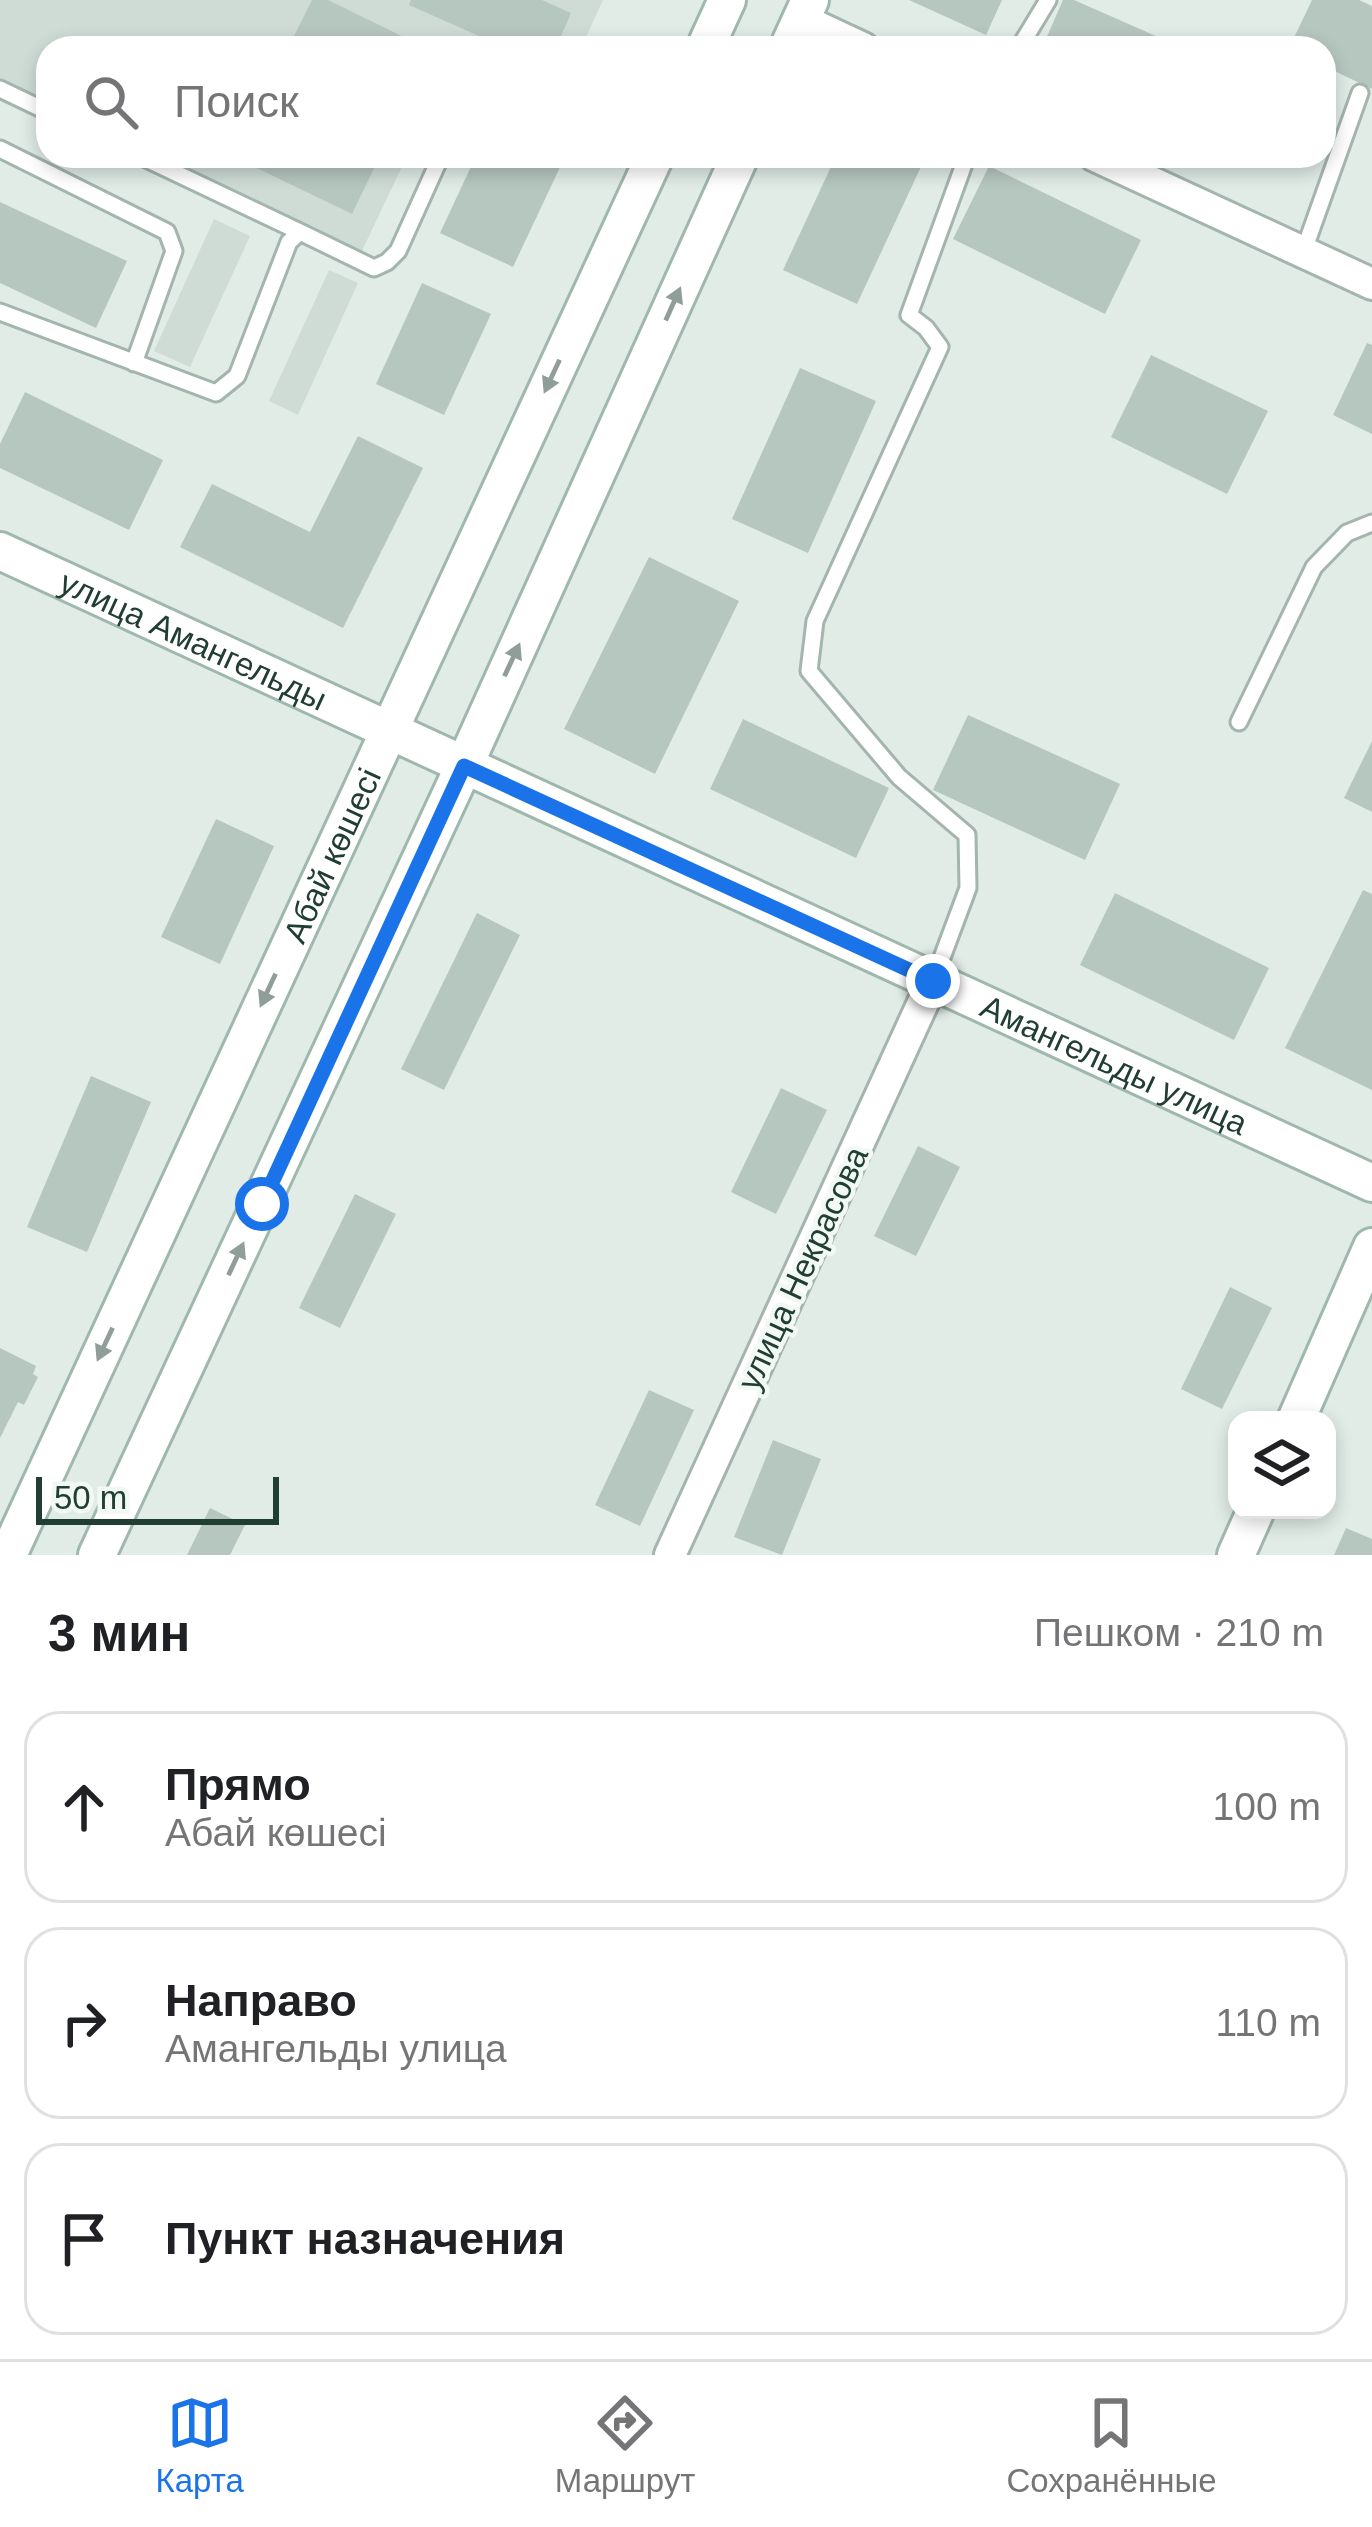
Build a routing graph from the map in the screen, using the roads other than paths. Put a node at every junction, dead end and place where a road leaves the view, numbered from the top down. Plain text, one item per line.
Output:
1 (728, 0) edge
2 (1048, 0) edge
3 (800, 22) edge
4 (711, 36) edge
5 (834, 36) edge
6 (1026, 36) edge
7 (0, 89) edge
8 (1360, 93) dead end
9 (36, 106) edge
10 (0, 149) edge
11 (1336, 160) edge
12 (36, 166) edge
13 (40, 168) edge
14 (165, 168) edge
15 (436, 168) edge
16 (649, 168) edge
17 (735, 168) edge
18 (963, 168) edge
19 (1121, 168) edge
20 (1333, 168) edge
21 (300, 232) junction
22 (1303, 253) junction
23 (1372, 284) edge
24 (0, 312) edge
25 (134, 363) junction
26 (1372, 523) edge
27 (0, 551) edge
28 (1239, 722) dead end
29 (387, 731) junction
30 (464, 766) junction
31 (933, 981) junction
32 (1372, 1183) edge
33 (1372, 1247) edge
34 (1299, 1411) edge
35 (1252, 1519) edge
36 (8, 1555) edge
37 (98, 1555) edge
38 (670, 1555) edge
39 (1236, 1555) edge

1 - 4 street
2 - 6 lane
3 - 5 street
7 - 9 lane
8 - 11 lane
10 - 12 lane
13 - 25 lane
14 - 21 lane
15 - 21 lane
16 -> 29 street, Абай көшесі
30 -> 17 street
18 - 31 lane
19 - 22 street
20 - 22 lane
21 - 25 lane
22 - 23 street
24 - 25 lane
26 - 28 lane
27 - 29 street, улица Амангельды
29 - 30 street, улица Амангельды
29 -> 36 street, Абай көшесі
30 - 31 street, Амангельды улица
37 -> 30 street
31 - 32 street, Амангельды улица
31 - 38 street, улица Некрасова
33 - 34 street
35 - 39 street

